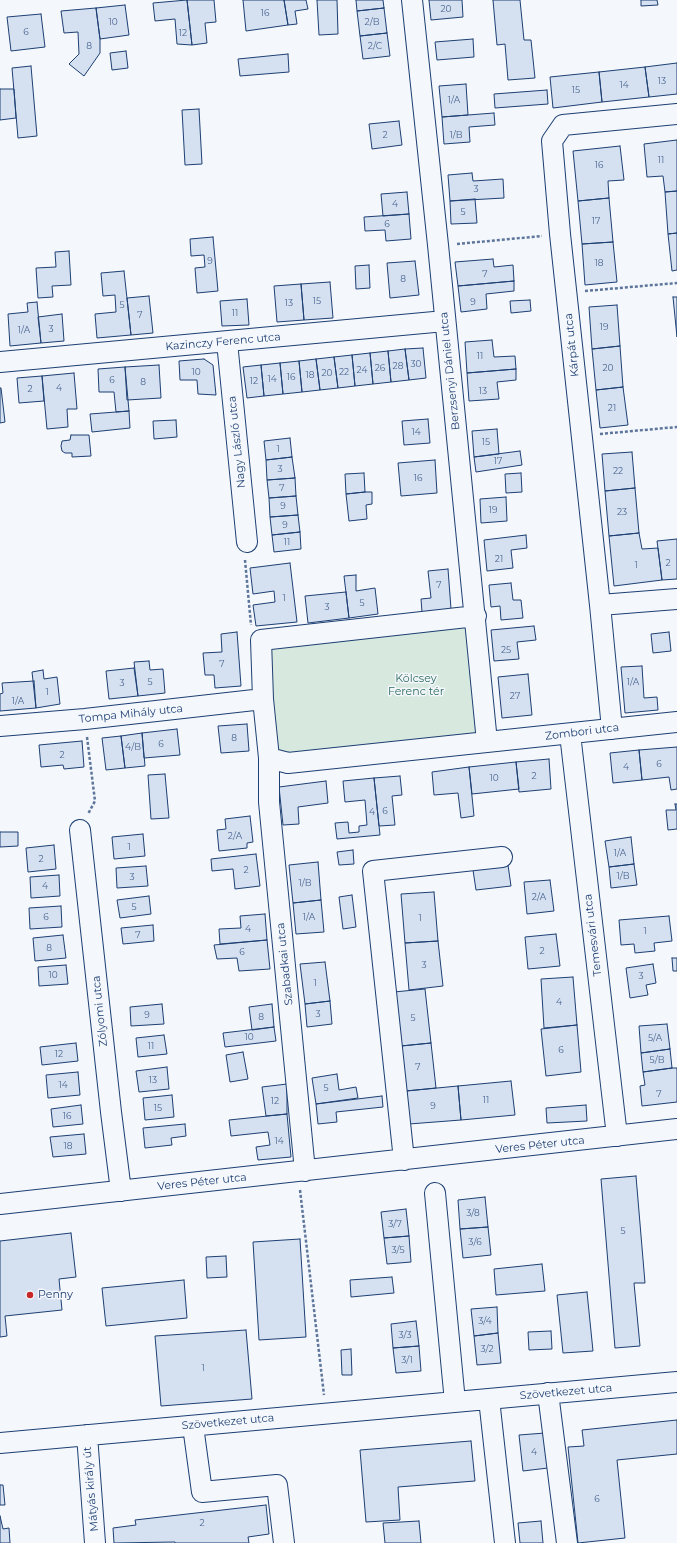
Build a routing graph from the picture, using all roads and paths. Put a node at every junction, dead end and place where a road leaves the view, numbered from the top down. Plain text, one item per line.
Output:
1 (412, 0) edge
2 (677, 114) edge
3 (560, 234) junction
4 (438, 245) junction
5 (677, 284) edge
6 (567, 293) junction
7 (445, 321) junction
8 (227, 342) junction
9 (0, 362) edge
10 (677, 427) edge
11 (582, 436) junction
12 (246, 542) joint
13 (677, 599) edge
14 (600, 605) junction
15 (476, 616) junction
16 (261, 640) junction
17 (263, 699) junction
18 (85, 719) junction
19 (677, 722) edge
20 (0, 726) edge
21 (612, 729) junction
22 (570, 734) junction
23 (487, 742) junction
24 (269, 758) junction
25 (80, 830) joint
26 (502, 857) dead end
27 (677, 1129) edge
28 (617, 1136) junction
29 (404, 1160) junction
30 (301, 1171) junction
31 (121, 1191) junction
32 (436, 1193) dead end
33 (0, 1204) edge
34 (677, 1382) edge
35 (548, 1394) junction
36 (488, 1399) junction
37 (455, 1402) junction
38 (326, 1413) junction
39 (193, 1426) junction
40 (87, 1435) junction
41 (0, 1442) edge
42 (96, 1543) edge
43 (284, 1543) edge
44 (505, 1543) edge
45 (567, 1543) edge

1 - 4 street, Berzsenyi Dániel utca
2 - 3 street, Kárpát utca
3 - 4 path
3 - 6 street, Kárpát utca
4 - 7 street, Berzsenyi Dániel utca
5 - 6 path
6 - 11 street, Kárpát utca
7 - 8 street, Kazinczy Ferenc utca
7 - 15 street, Berzsenyi Dániel utca
8 - 9 street, Kazinczy Ferenc utca
8 - 12 street, Nagy László utca
10 - 11 path
11 - 14 street, Kárpát utca
12 - 16 path
13 - 14 street
14 - 21 street, Kárpát utca
15 - 16 street
15 - 23 street, Berzsenyi Dániel utca
16 - 17 street
17 - 18 street, Tompa Mihály utca
17 - 24 street
18 - 20 street, Tompa Mihály utca
18 - 25 path
19 - 21 street, Zombori utca
21 - 22 street, Zombori utca
22 - 23 street, Zombori utca
22 - 28 street, Temesvári utca
23 - 24 street
24 - 30 street, Szabadkai utca
25 - 31 street, Zólyomi utca
26 - 29 street
27 - 28 street, Veres Péter utca
28 - 29 street, Veres Péter utca
29 - 30 street, Veres Péter utca
30 - 31 street, Veres Péter utca
30 - 38 path
31 - 33 street, Veres Péter utca
32 - 37 street
34 - 35 street, Szövetkezet utca
35 - 36 street, Szövetkezet utca
35 - 45 street
36 - 37 street, Szövetkezet utca
36 - 44 street
37 - 38 street, Szövetkezet utca
38 - 39 street, Szövetkezet utca
39 - 40 street, Szövetkezet utca
39 - 43 street
40 - 41 street, Szövetkezet utca
40 - 42 street, Mátyás király út

